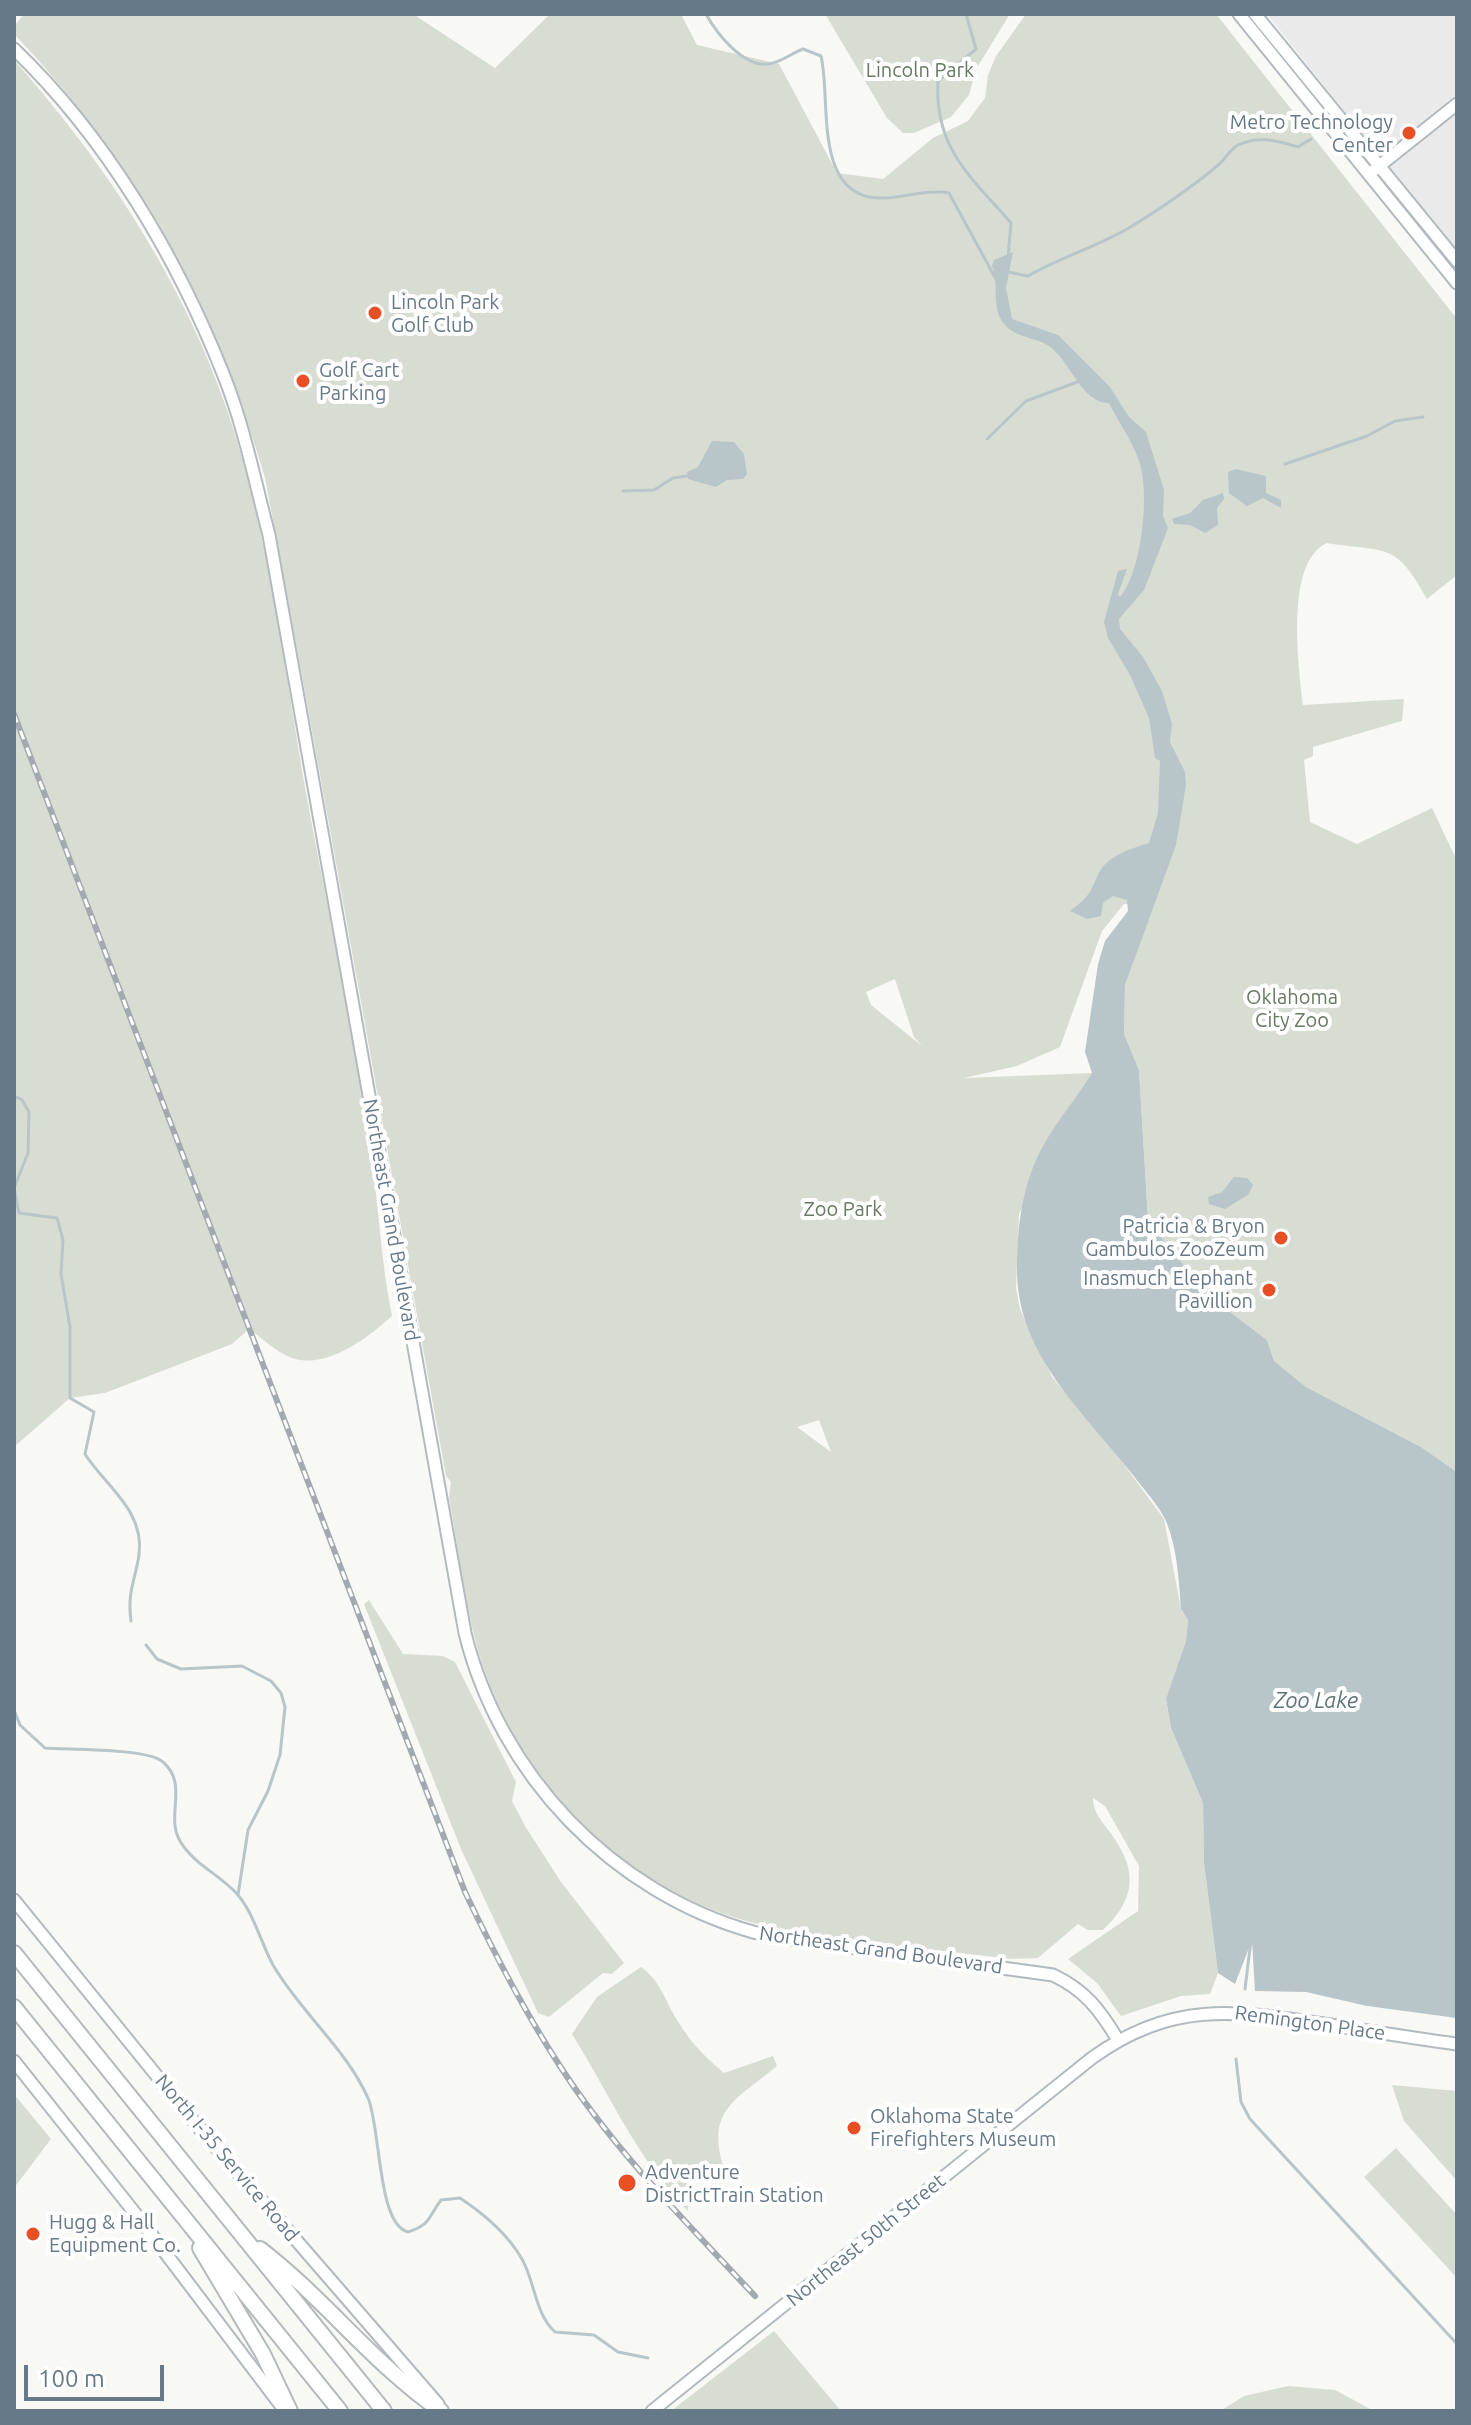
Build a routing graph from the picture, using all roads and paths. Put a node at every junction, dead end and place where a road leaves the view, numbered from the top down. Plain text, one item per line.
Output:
1 (1239, 14) edge
2 (1255, 14) edge
3 (14, 49) edge
4 (1457, 104) edge
5 (1374, 170) junction
6 (1457, 261) edge
7 (1457, 283) edge
8 (14, 1900) edge
9 (14, 1953) edge
10 (14, 2007) edge
11 (1118, 2040) junction
12 (1457, 2044) edge
13 (14, 2061) edge
14 (185, 2220) junction
15 (238, 2232) junction
16 (287, 2411) edge
17 (340, 2411) edge
18 (384, 2411) edge
19 (442, 2411) edge
20 (652, 2411) edge

1 - 5 main road
2 - 5 main road
3 - 11 main road, Northeast Grand Boulevard
4 - 5 main road
5 - 6 main road
5 - 7 main road
8 - 19 main road, North I-35 Service Road
9 - 15 highway
10 - 14 highway
11 - 12 main road, Remington Place
11 - 20 main road, Northeast 50th Street
13 - 16 main road
14 - 16 highway
14 - 17 highway
15 - 18 highway
15 - 19 highway

